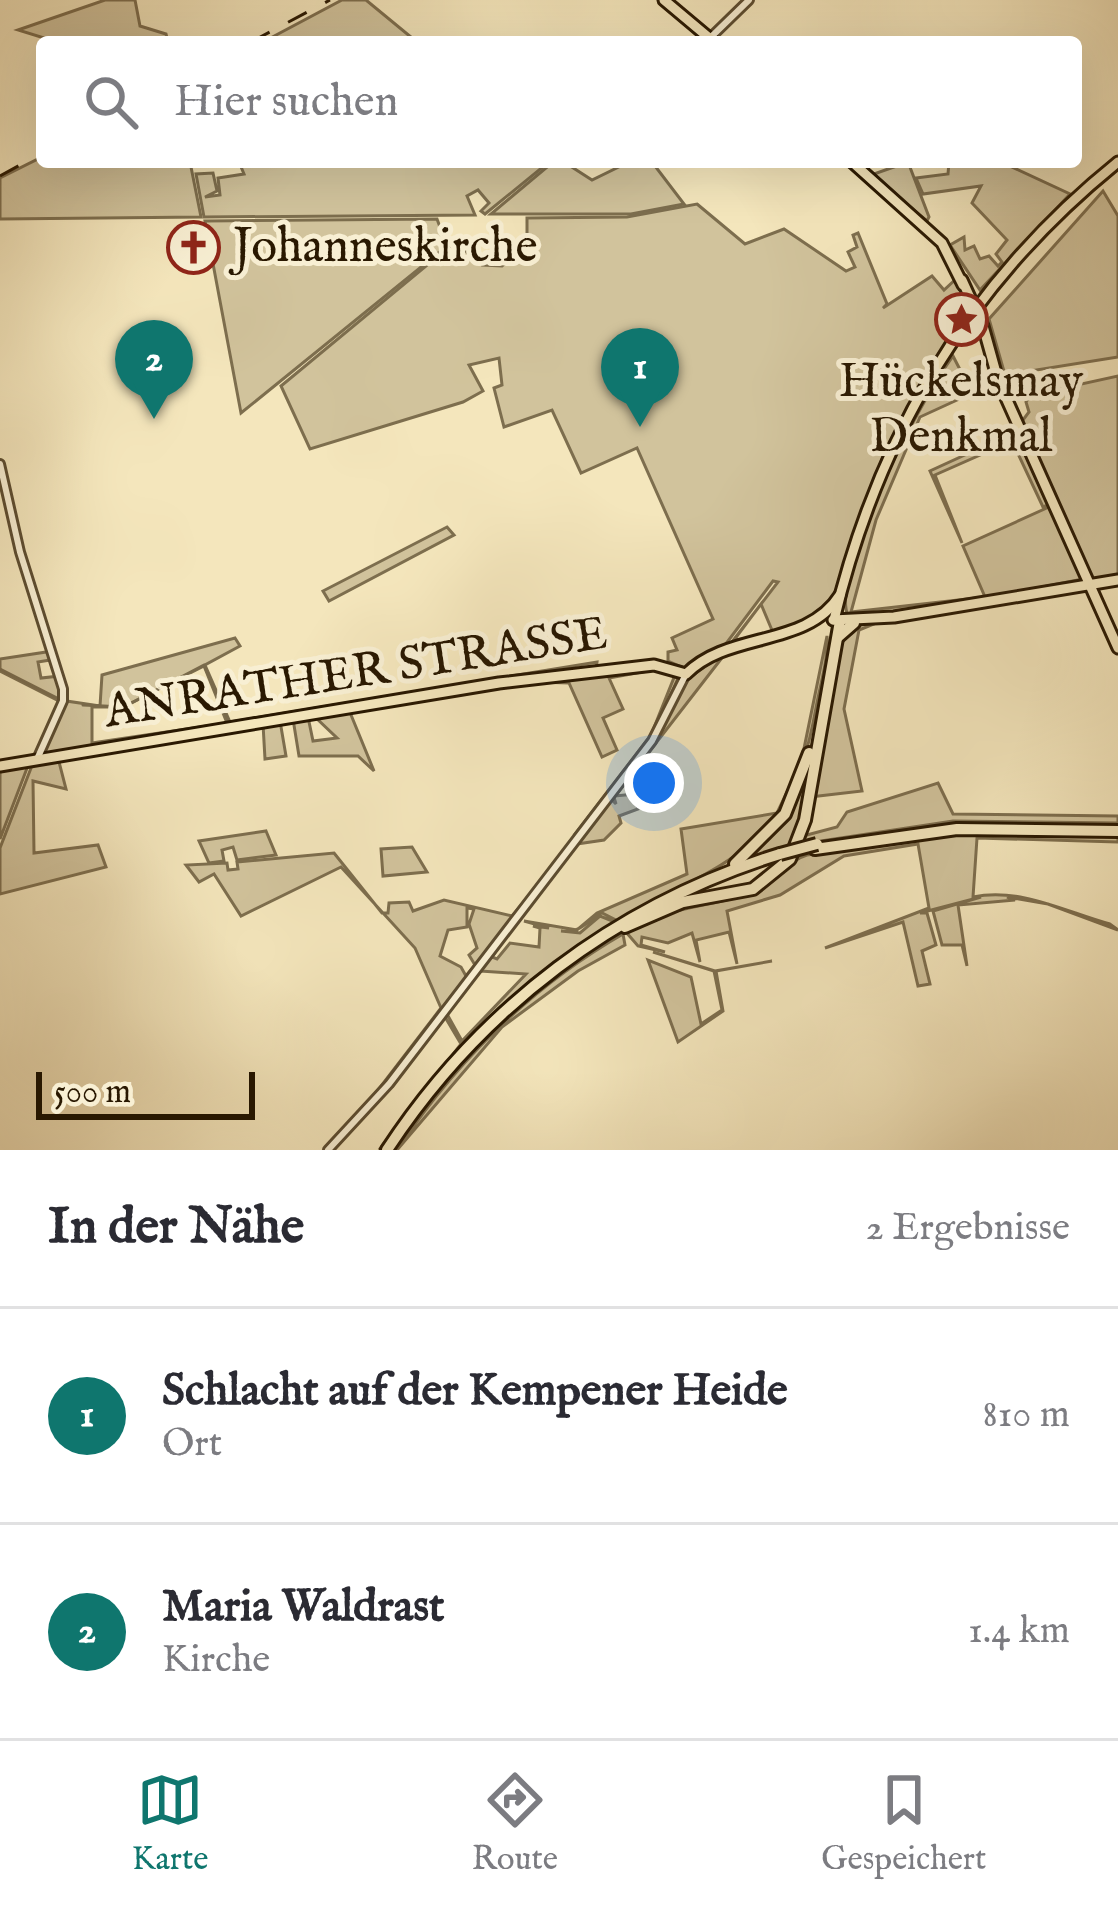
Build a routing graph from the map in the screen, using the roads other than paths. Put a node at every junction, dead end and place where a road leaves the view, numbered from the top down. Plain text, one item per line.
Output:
1 (664, 0) edge
2 (749, 0) edge
3 (707, 36) edge
4 (716, 36) edge
5 (1118, 165) edge
6 (859, 168) edge
7 (976, 317) junction
8 (0, 464) edge
9 (1116, 580) edge
10 (1089, 585) junction
11 (839, 596) junction
12 (816, 616) junction
13 (845, 619) junction
14 (800, 624) junction
15 (1118, 648) edge
16 (686, 674) junction
17 (35, 760) junction
18 (0, 766) edge
19 (1118, 829) edge
20 (779, 856) junction
21 (680, 892) junction
22 (625, 927) junction
23 (328, 1150) edge
24 (390, 1150) edge

1 - 3 main road
2 - 4 street
5 - 7 main road
5 - 7 main road
6 - 7 main road
7 - 10 main road
7 - 11 main road
7 - 13 main road
8 - 17 street
9 - 10 main road
10 - 13 main road
10 - 15 main road
11 - 12 main road
11 - 13 main road
12 - 13 main road
12 - 14 main road
13 - 14 main road
13 - 21 highway
13 - 22 highway
14 - 16 main road
16 - 17 main road, ANRATHER STRASSE
16 - 23 street
17 - 18 main road, ANRATHER STRASSE
19 - 20 highway, bridge
20 - 21 highway
20 - 22 highway
21 - 24 highway
22 - 24 highway

